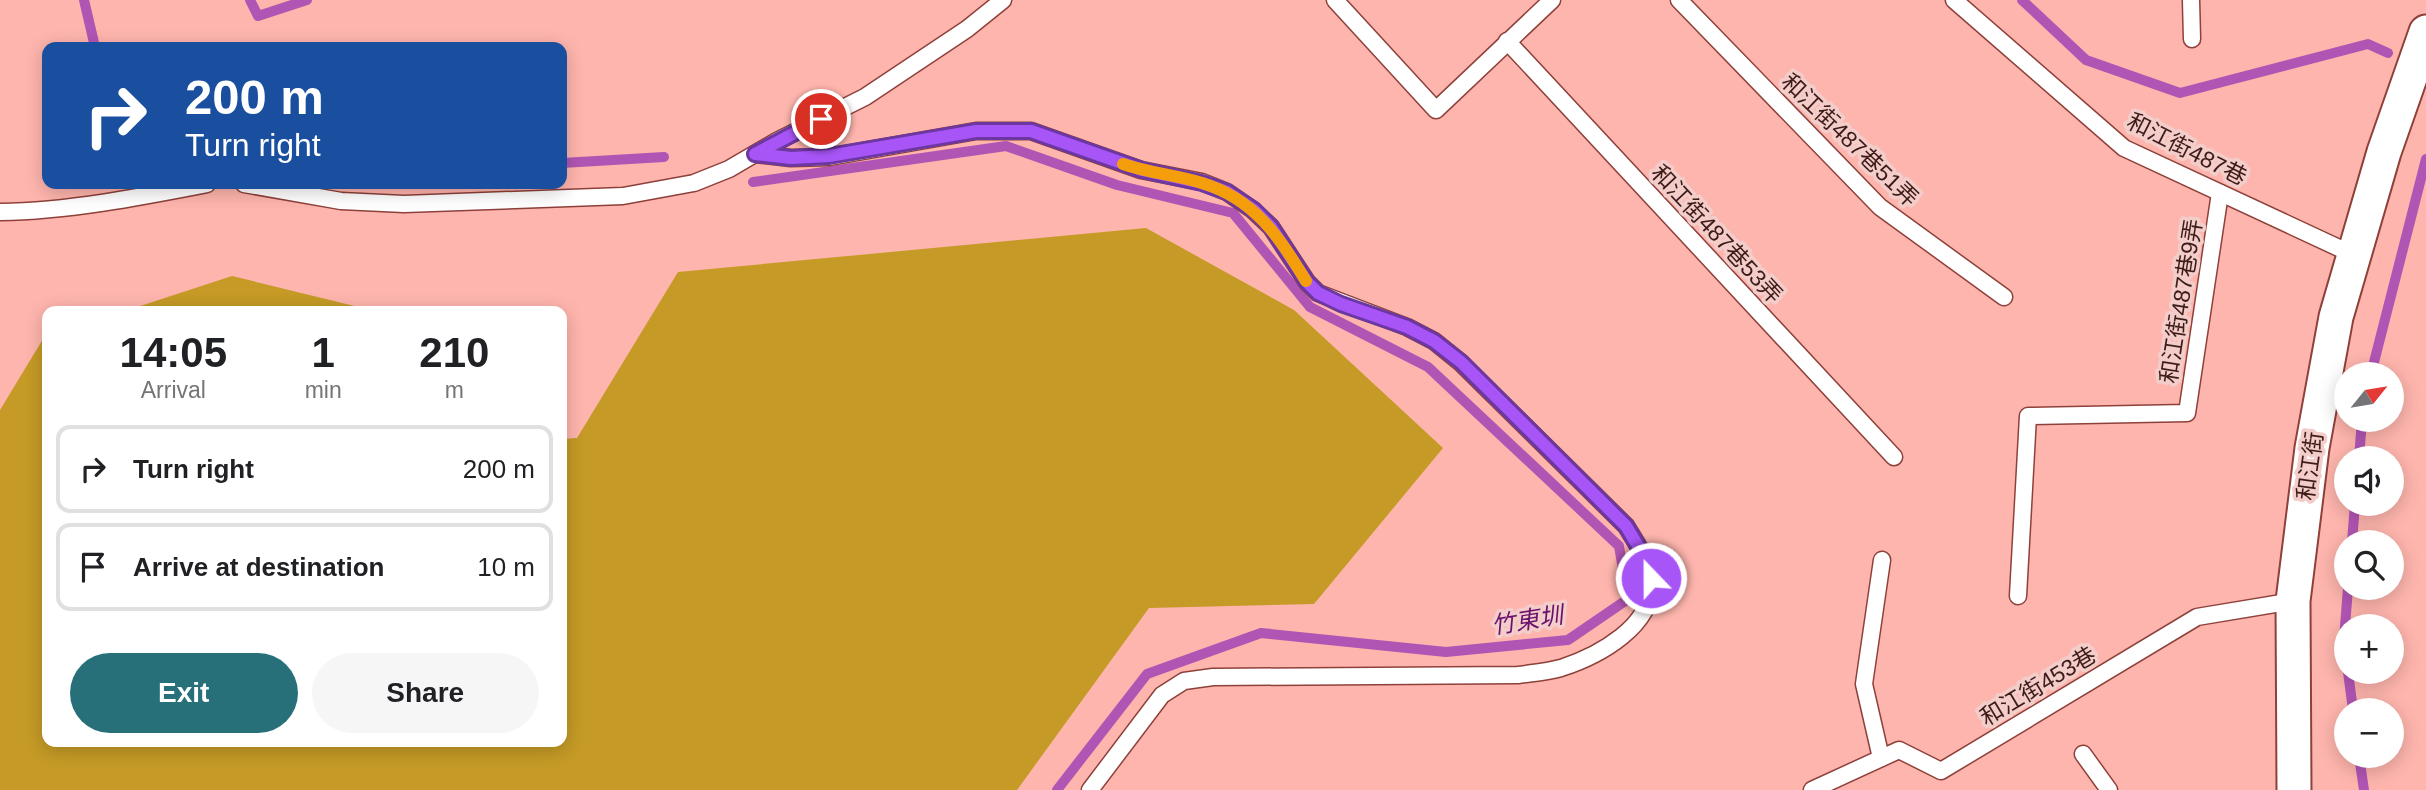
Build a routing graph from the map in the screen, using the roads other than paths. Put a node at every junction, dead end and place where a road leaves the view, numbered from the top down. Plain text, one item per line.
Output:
1 (1003, 0) edge
2 (1335, 0) edge
3 (1551, 0) edge
4 (1679, 0) edge
5 (1954, 0) edge
6 (2190, 0) edge
7 (2426, 32) edge
8 (2192, 39) dead end
9 (1507, 41) junction
10 (755, 154) junction
11 (182, 189) edge
12 (273, 189) edge
13 (2220, 193) junction
14 (0, 212) edge
15 (2354, 256) junction
16 (2004, 297) dead end
17 (1894, 457) dead end
18 (1882, 560) dead end
19 (2018, 596) dead end
20 (2293, 601) junction
21 (2083, 754) dead end
22 (1881, 758) junction
23 (2291, 789) edge
24 (1090, 790) edge
25 (1812, 790) edge
26 (2109, 790) edge

1 - 10 lane
2 - 9 lane
3 - 9 lane
4 - 16 lane, 和江街487巷51弄
5 - 13 lane, 和江街487巷
6 - 8 lane
7 - 15 street, 和江街
9 - 17 lane, 和江街487巷53弄
10 - 12 lane
10 - 24 lane
11 - 14 lane
13 - 15 lane, 和江街487巷
13 - 19 lane, 和江街487巷9弄
15 - 20 street, 和江街
18 - 22 lane
20 - 22 lane, 和江街453巷
20 - 23 street, 和江街
21 - 26 lane
22 - 25 lane, 和江街453巷

